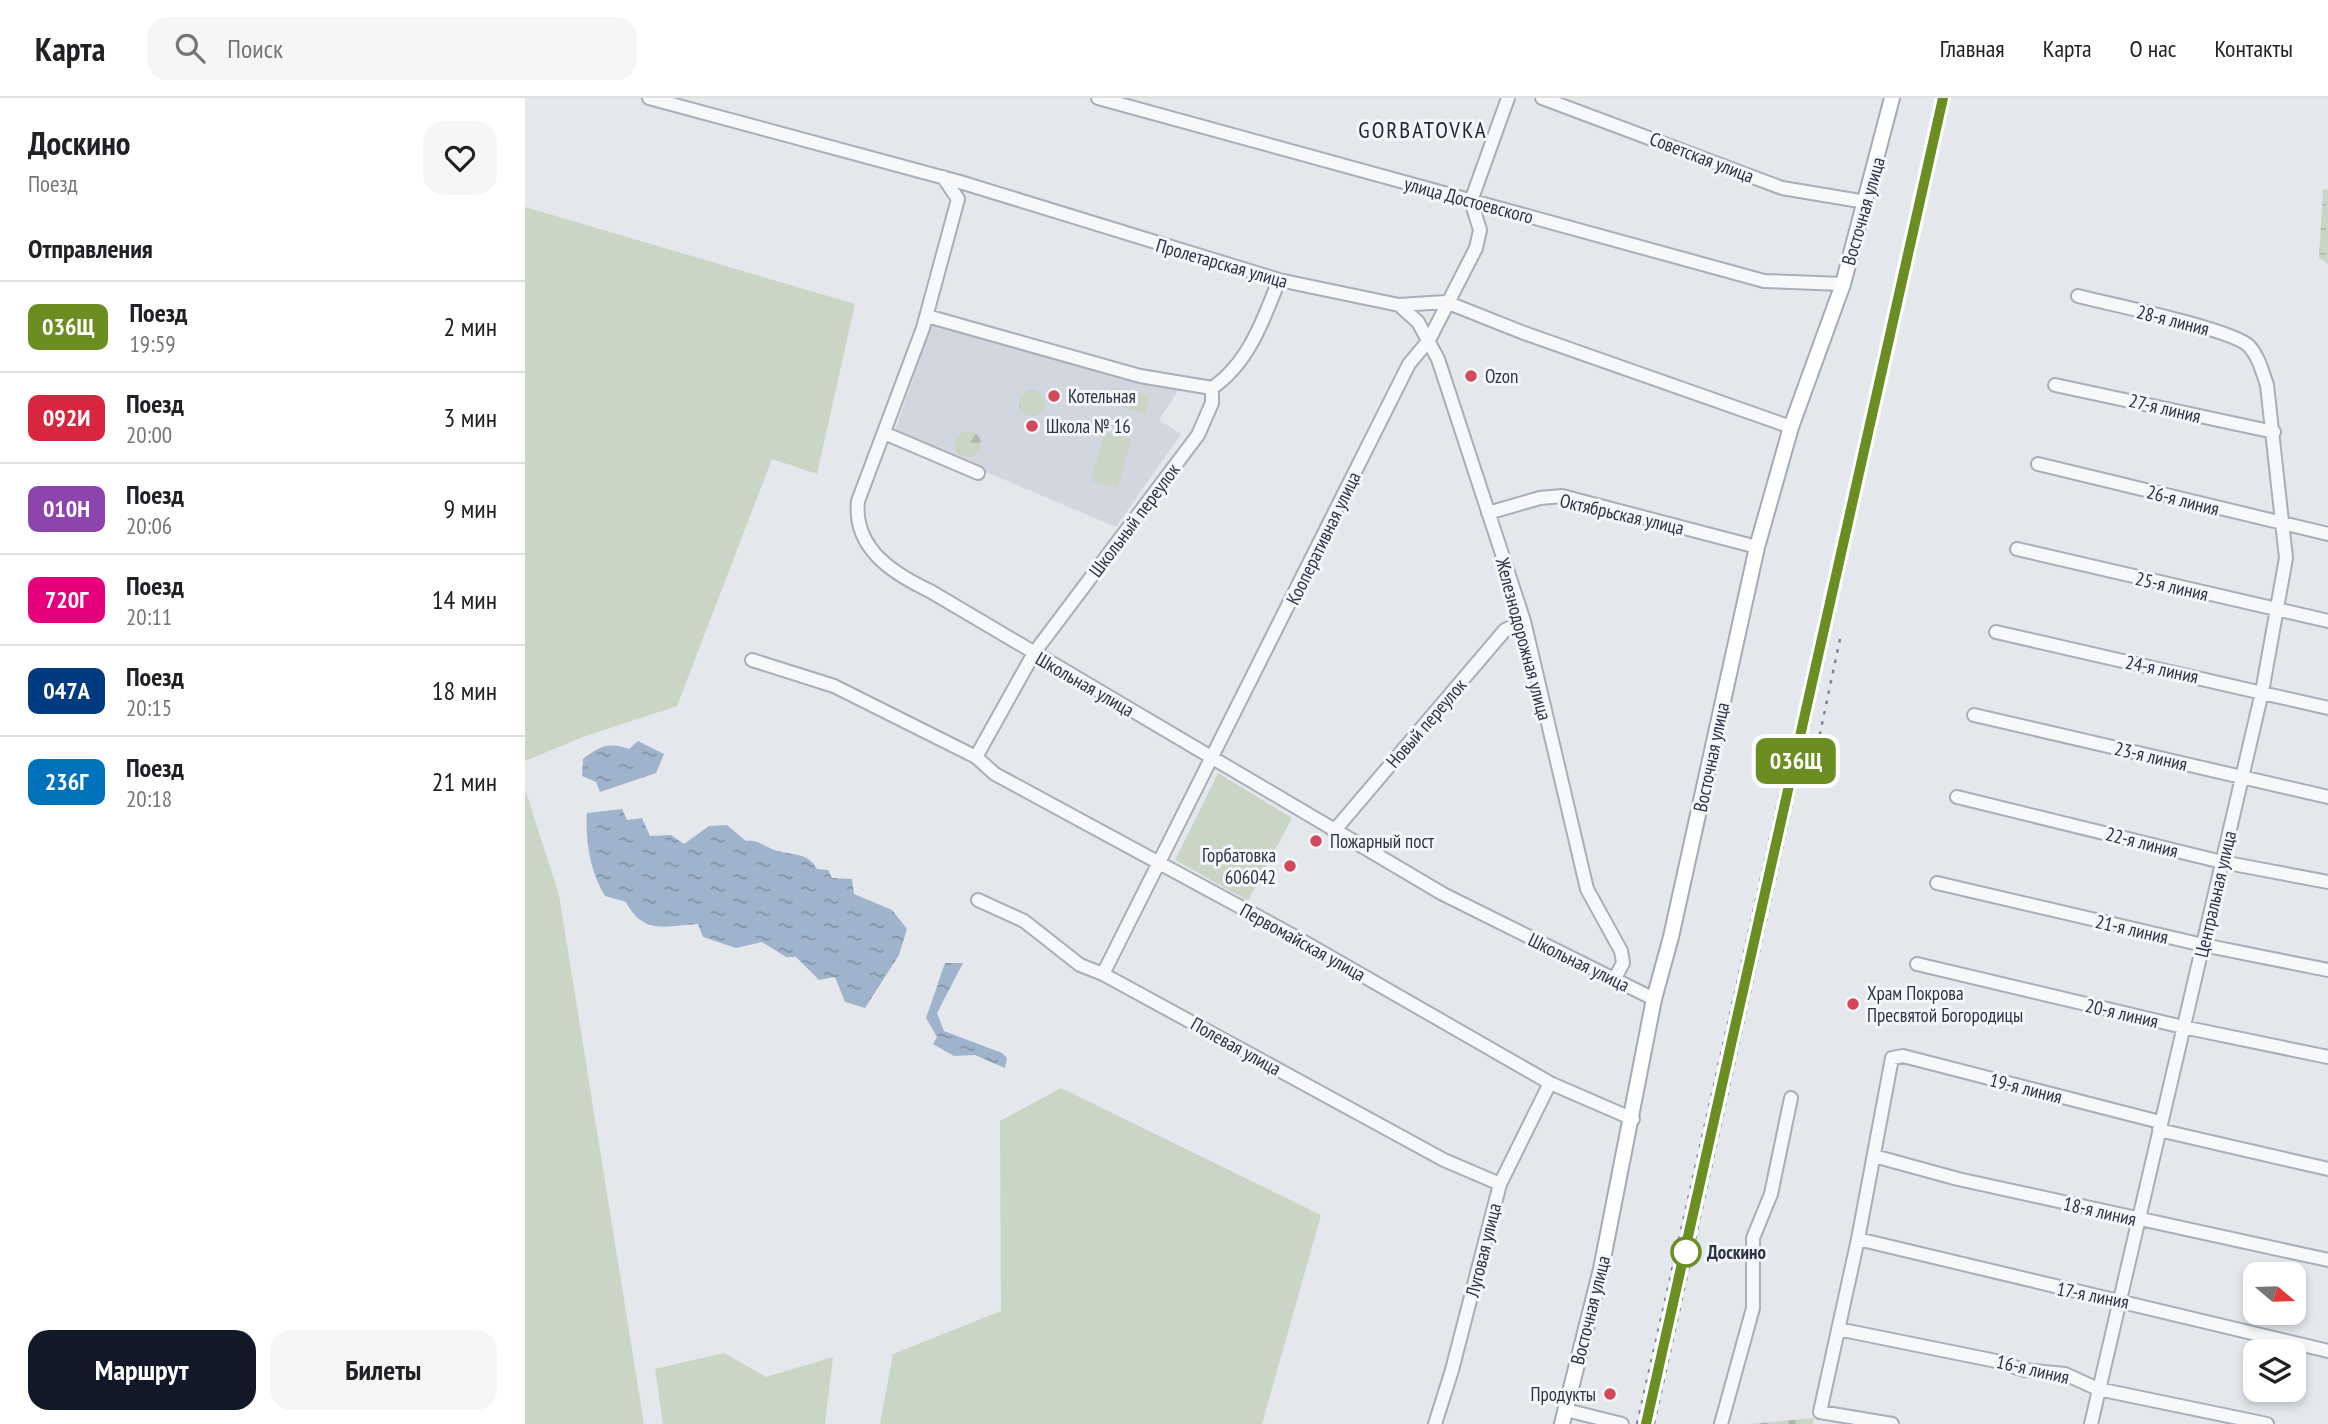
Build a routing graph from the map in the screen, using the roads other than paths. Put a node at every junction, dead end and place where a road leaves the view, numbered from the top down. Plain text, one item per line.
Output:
1 (649, 98) edge
2 (1098, 98) edge
3 (1508, 98) edge
4 (1542, 98) edge
5 (1892, 98) edge
6 (695, 104) edge
7 (943, 177) junction
8 (977, 187) junction
9 (958, 199) junction
10 (1471, 201) junction
11 (1866, 202) junction
12 (1279, 280) junction
13 (1843, 284) junction
14 (2078, 296) dead end
15 (1446, 302) junction
16 (1399, 305) junction
17 (927, 316) junction
18 (1429, 340) junction
19 (2258, 359) joint
20 (2055, 385) dead end
21 (1212, 388) junction
22 (1791, 426) junction
23 (2274, 432) junction
24 (884, 433) junction
25 (2038, 464) dead end
26 (978, 473) dead end
27 (1488, 513) junction
28 (2285, 526) junction
29 (2328, 534) edge
30 (1757, 547) junction
31 (2017, 549) dead end
32 (2277, 609) junction
33 (1524, 621) junction
34 (2328, 621) edge
35 (1996, 632) dead end
36 (1034, 653) junction
37 (751, 660) dead end
38 (2262, 692) junction
39 (2328, 708) edge
40 (1974, 715) dead end
41 (976, 757) junction
42 (1213, 759) junction
43 (2242, 777) junction
44 (1957, 797) dead end
45 (2328, 797) edge
46 (1334, 831) junction
47 (1159, 862) junction
48 (2222, 862) junction
49 (2328, 882) edge
50 (1937, 883) dead end
51 (978, 900) dead end
52 (2203, 945) junction
53 (1917, 964) dead end
54 (2328, 970) edge
55 (1103, 974) junction
56 (1614, 979) junction
57 (1654, 999) junction
58 (2183, 1027) junction
59 (2328, 1057) edge
60 (1550, 1083) junction
61 (1791, 1098) dead end
62 (1633, 1119) junction
63 (2159, 1126) junction
64 (1874, 1156) junction
65 (2328, 1169) edge
66 (1500, 1184) junction
67 (2139, 1219) junction
68 (1858, 1239) junction
69 (2328, 1260) edge
70 (2121, 1300) junction
71 (1838, 1329) junction
72 (2328, 1351) edge
73 (2098, 1389) junction
74 (1564, 1417) edge
75 (1435, 1424) edge
76 (1622, 1424) edge
77 (1721, 1424) edge
78 (1892, 1424) edge
79 (2091, 1424) edge
80 (2267, 1424) edge

1 - 6 street, Пролетарская улица
2 - 10 street, улица Достоевского
3 - 10 street
4 - 11 street, Советская улица
5 - 11 main road, Восточная улица
6 - 7 street, Пролетарская улица
7 - 8 street, Пролетарская улица
7 - 9 street
8 - 9 street
8 - 12 street, Пролетарская улица
9 - 17 street, Школьная улица
10 - 13 street, улица Достоевского
10 - 15 street, Кооперативная улица
11 - 13 main road, Восточная улица
12 - 16 street, Пролетарская улица
12 - 21 street
13 - 22 main road, Восточная улица
14 - 19 street, 28-я линия
15 - 16 street, Пролетарская улица
15 - 18 street, Кооперативная улица
15 - 22 street, Пролетарская улица
16 - 18 street, Железнодорожная улица
17 - 21 street
17 - 24 street, Школьная улица
18 - 27 street, Железнодорожная улица
18 - 42 street, Кооперативная улица
19 - 23 street, Центральная улица
20 - 23 street, 27-я линия
21 - 36 street, Школьный переулок
22 - 30 main road, Восточная улица
23 - 28 street, Центральная улица
24 - 26 street
24 - 36 street, Школьная улица
25 - 28 street, 26-я линия
27 - 30 street, Октябрьская улица
27 - 33 street, Железнодорожная улица
28 - 29 street, 26-я линия
28 - 32 street, Центральная улица
30 - 57 main road, Восточная улица
31 - 32 street, 25-я линия
32 - 34 street, 25-я линия
32 - 38 street, Центральная улица
33 - 46 street, Новый переулок
33 - 56 street, Железнодорожная улица
35 - 38 street, 24-я линия
36 - 41 street, Школьный переулок
36 - 42 street, Школьная улица
37 - 41 street, Первомайская улица
38 - 39 street, 24-я линия
38 - 43 street, Центральная улица
40 - 43 street, 23-я линия
41 - 47 street, Первомайская улица
42 - 46 street, Школьная улица
42 - 47 street, Кооперативная улица
43 - 45 street, 23-я линия
43 - 48 street, Центральная улица
44 - 48 street, 22-я линия
46 - 56 street, Школьная улица
47 - 55 street, Кооперативная улица
47 - 60 street, Первомайская улица
48 - 49 street, 22-я линия
48 - 52 street, Центральная улица
50 - 52 street, 21-я линия
51 - 55 street, Полевая улица
52 - 54 street, 21-я линия
52 - 58 street, Центральная улица
53 - 58 street, 20-я линия
55 - 66 street, Полевая улица
56 - 57 street, Школьная улица
57 - 62 main road, Восточная улица
58 - 59 street, 20-я линия
58 - 63 street, Центральная улица
60 - 62 street, Первомайская улица
60 - 66 street, Луговая улица
61 - 77 street
62 - 74 main road, Восточная улица
63 - 64 street, 19-я линия
63 - 65 street, 19-я линия
63 - 67 street, Центральная улица
64 - 67 street, 18-я линия
64 - 68 street
66 - 75 street, Луговая улица
67 - 69 street, 18-я линия
67 - 70 street, Центральная улица
68 - 70 street, 17-я линия
68 - 71 street
70 - 72 street, 17-я линия
70 - 73 street, Центральная улица
71 - 73 street, 16-я линия
71 - 78 street
73 - 79 street, Центральная улица
73 - 80 street, 16-я линия
74 - 76 street

